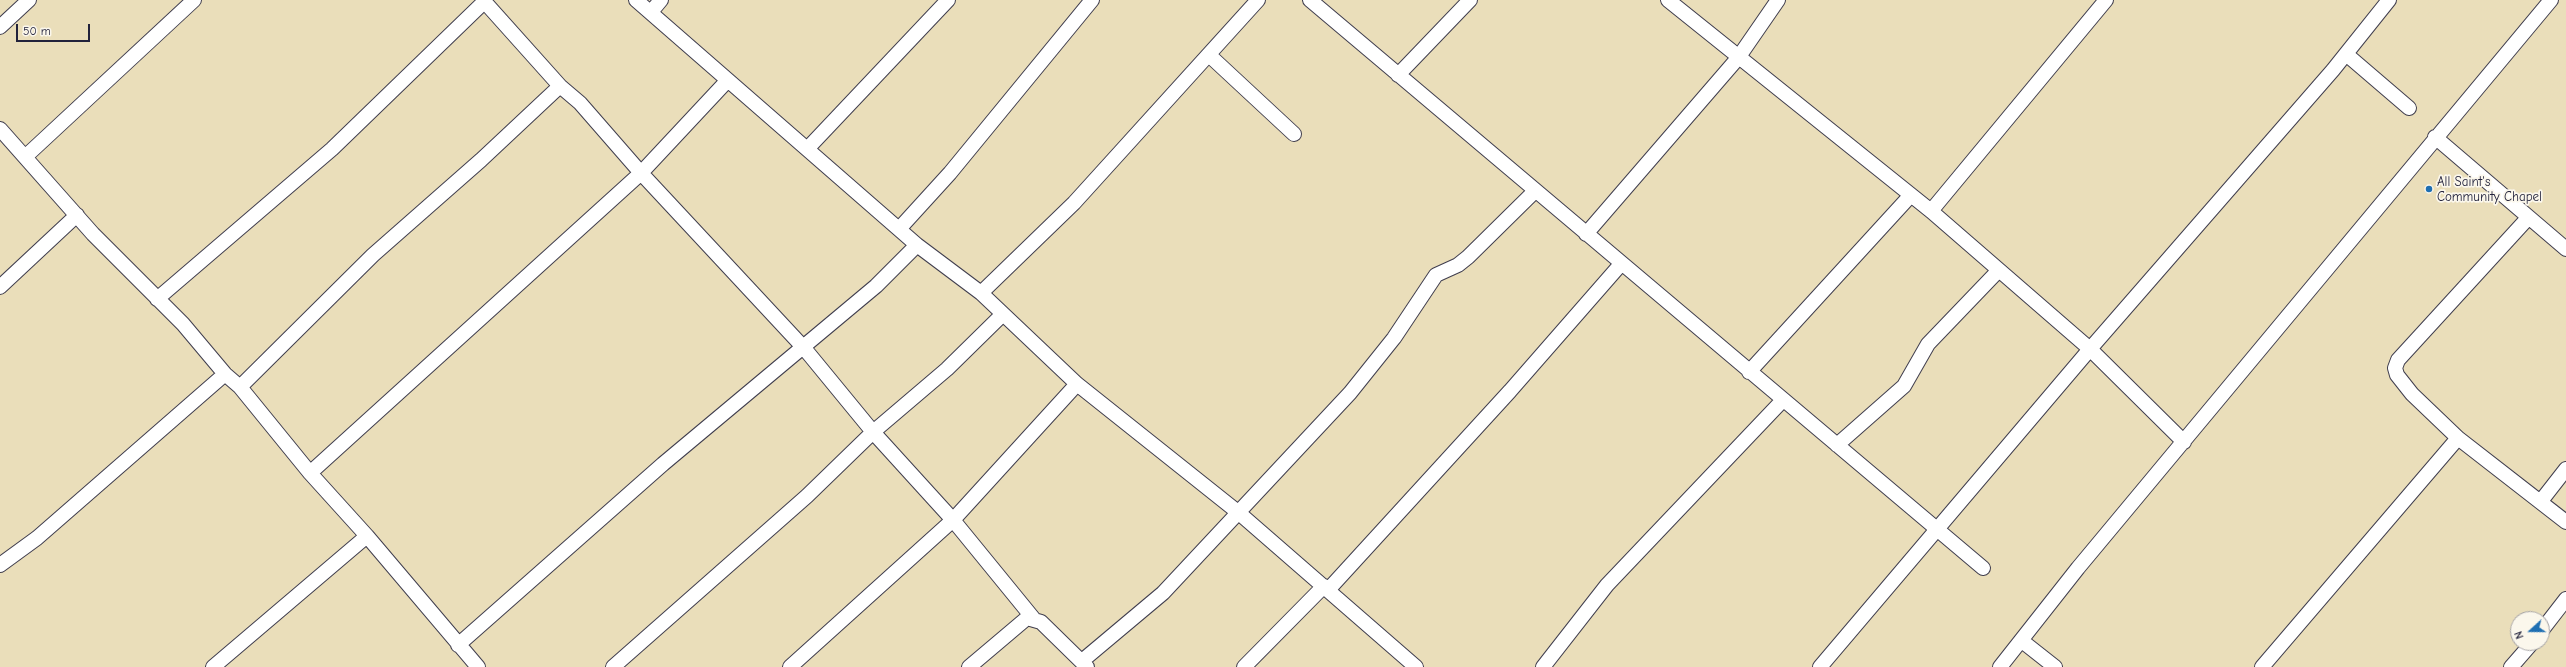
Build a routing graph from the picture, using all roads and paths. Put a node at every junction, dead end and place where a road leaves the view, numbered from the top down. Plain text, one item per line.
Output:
1 (29, 0) edge
2 (194, 0) edge
3 (636, 0) edge
4 (661, 0) edge
5 (948, 0) edge
6 (1092, 0) edge
7 (1258, 0) edge
8 (1310, 0) edge
9 (1470, 0) edge
10 (1668, 0) edge
11 (1778, 0) edge
12 (2106, 0) edge
13 (2390, 0) edge
14 (2551, 0) edge
15 (483, 1) edge
16 (651, 12) junction
17 (0, 27) edge
18 (2346, 54) junction
19 (1209, 55) junction
20 (1738, 58) junction
21 (1398, 75) junction
22 (727, 81) junction
23 (560, 86) junction
24 (2409, 108) dead end
25 (0, 129) edge
26 (1294, 134) dead end
27 (2435, 137) junction
28 (808, 148) junction
29 (25, 157) junction
30 (641, 173) junction
31 (1535, 191) junction
32 (1911, 195) junction
33 (1931, 211) junction
34 (77, 215) junction
35 (2528, 218) junction
36 (899, 228) junction
37 (1586, 234) junction
38 (2564, 243) edge
39 (917, 245) junction
40 (1621, 264) junction
41 (1999, 270) junction
42 (0, 287) edge
43 (980, 293) junction
44 (157, 299) junction
45 (1003, 314) junction
46 (804, 348) junction
47 (2090, 349) junction
48 (1749, 372) junction
49 (225, 374) junction
50 (1077, 384) junction
51 (240, 387) junction
52 (1782, 400) junction
53 (873, 432) junction
54 (2458, 438) junction
55 (2184, 442) junction
56 (1837, 445) junction
57 (2566, 468) edge
58 (310, 473) junction
59 (2541, 501) junction
60 (1239, 513) junction
61 (953, 520) junction
62 (2566, 522) edge
63 (1937, 528) junction
64 (367, 536) junction
65 (0, 565) edge
66 (1983, 568) dead end
67 (1326, 588) junction
68 (2566, 599) edge
69 (1033, 618) junction
70 (2550, 620) edge
71 (2022, 641) junction
72 (458, 645) junction
73 (2525, 651) edge
74 (1085, 664) edge
75 (213, 667) edge
76 (478, 667) edge
77 (613, 667) edge
78 (790, 667) edge
79 (969, 667) edge
80 (1244, 667) edge
81 (1416, 667) edge
82 (1543, 667) edge
83 (1820, 667) edge
84 (2000, 667) edge
85 (2055, 667) edge
86 (2262, 667) edge
87 (2511, 667) edge

1 - 17 street
2 - 29 street
3 - 16 street
4 - 16 street
5 - 28 street
6 - 36 street
7 - 19 street
8 - 21 street
9 - 21 street
10 - 20 street
11 - 20 street
12 - 33 street
13 - 18 street
14 - 27 street
15 - 23 street
15 - 44 street
16 - 22 street
18 - 24 street
18 - 47 street
19 - 26 street
19 - 43 street
20 - 32 street
20 - 37 street
21 - 31 street
22 - 28 street
22 - 30 street
23 - 30 street
23 - 51 street
25 - 29 street
27 - 35 street
27 - 55 street
28 - 36 street
29 - 34 street
30 - 46 street
30 - 58 street
31 - 37 street
31 - 60 street
32 - 33 street
32 - 48 street
33 - 41 street
34 - 42 street
34 - 44 street
35 - 38 street
35 - 54 street
36 - 39 street
37 - 40 street
39 - 43 street
39 - 46 street
40 - 48 street
40 - 67 street
41 - 47 street
41 - 56 street
43 - 45 street
44 - 49 street
45 - 50 street
45 - 53 street
46 - 53 street
46 - 72 street
47 - 55 street
47 - 63 street
48 - 52 street
49 - 51 street
49 - 65 street
50 - 60 street
50 - 61 street
51 - 58 street
52 - 56 street
52 - 82 street
53 - 61 street
53 - 77 street
54 - 59 street
54 - 86 street
55 - 71 street
56 - 63 street
57 - 59 street
58 - 64 street
59 - 62 street
60 - 67 street
60 - 74 street
61 - 69 street
61 - 78 street
63 - 66 street
63 - 83 street
64 - 72 street
64 - 75 street
67 - 80 street
67 - 81 street
68 - 70 street
69 - 74 street
69 - 79 street
71 - 84 street
71 - 85 street
72 - 76 street
73 - 87 street

